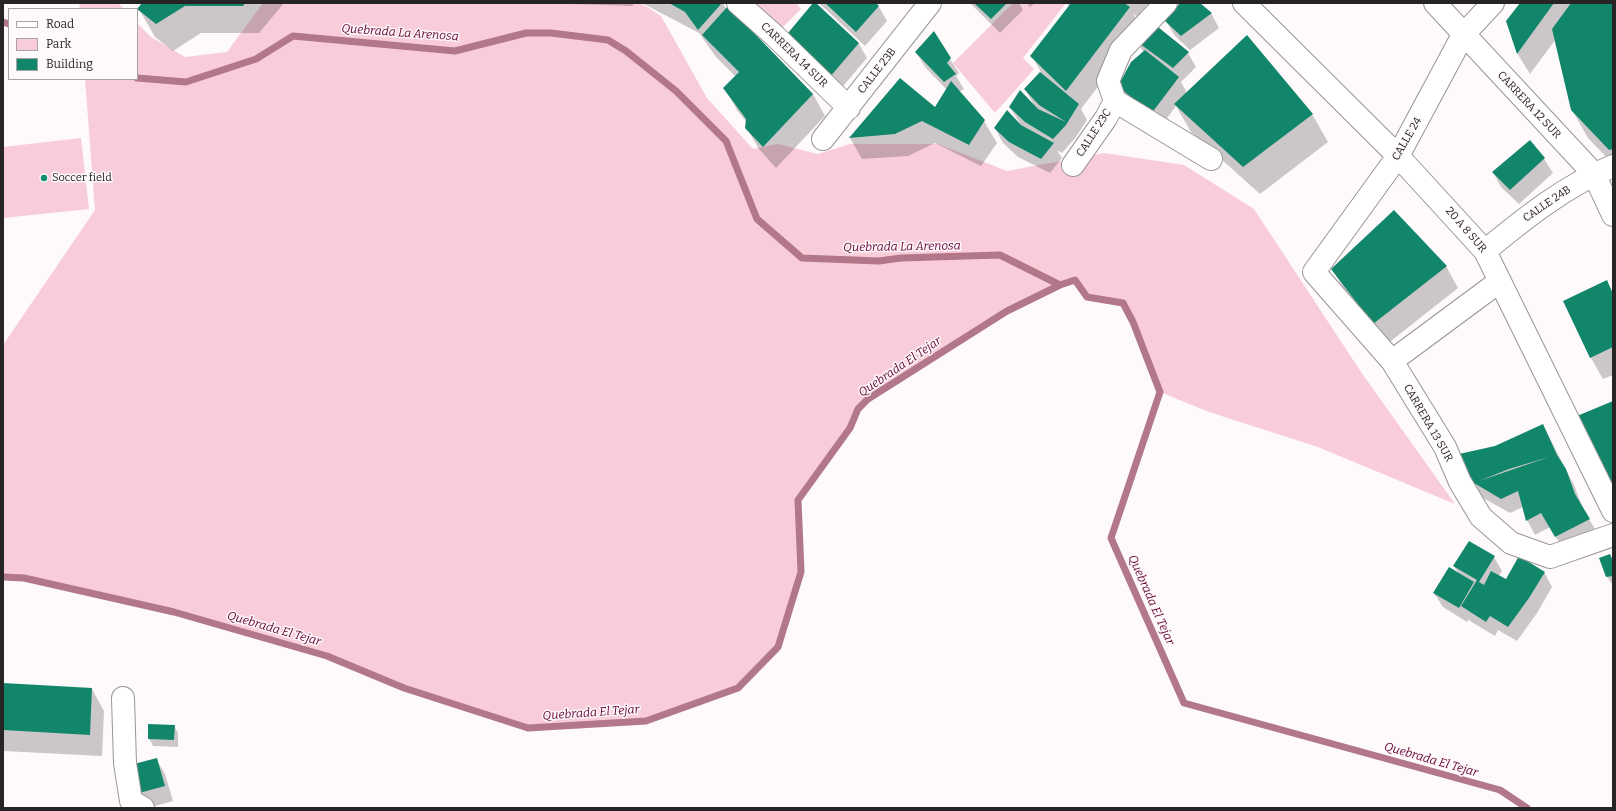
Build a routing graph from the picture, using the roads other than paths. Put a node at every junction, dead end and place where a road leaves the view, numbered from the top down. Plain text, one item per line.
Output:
1 (738, 3) edge
2 (930, 3) edge
3 (1166, 3) edge
4 (1244, 3) edge
5 (1435, 3) edge
6 (1493, 3) edge
7 (1464, 35) junction
8 (1115, 101) junction
9 (848, 108) junction
10 (823, 139) dead end
11 (1398, 156) junction
12 (1211, 159) dead end
13 (1073, 165) dead end
14 (1603, 170) edge
15 (1613, 215) edge
16 (1485, 251) junction
17 (1314, 272) joint
18 (1500, 281) junction
19 (1392, 361) junction
20 (1613, 511) edge
21 (1613, 535) edge
22 (123, 698) dead end
23 (143, 808) edge

1 - 9 street, CARRERA 14 SUR
2 - 9 street, CALLE 23B
3 - 8 street, CALLE 23C
4 - 11 street, 20 A 8 SUR
5 - 7 street, CARRERA 12 SUR
6 - 7 street, CALLE 24
7 - 11 street, CALLE 24
7 - 14 street, CARRERA 12 SUR
8 - 12 street
8 - 13 street, CALLE 23C
9 - 10 street, CALLE 23B
11 - 16 street, 20 A 8 SUR
11 - 17 street, CALLE 24
14 - 15 street, CARRERA 12 SUR
14 - 16 street, CALLE 24B
16 - 18 street, 20 A 8 SUR
17 - 19 street, CARRERA 13 SUR
18 - 19 street
18 - 20 street, 20 A 8 SUR
19 - 21 street, CARRERA 13 SUR
22 - 23 street

